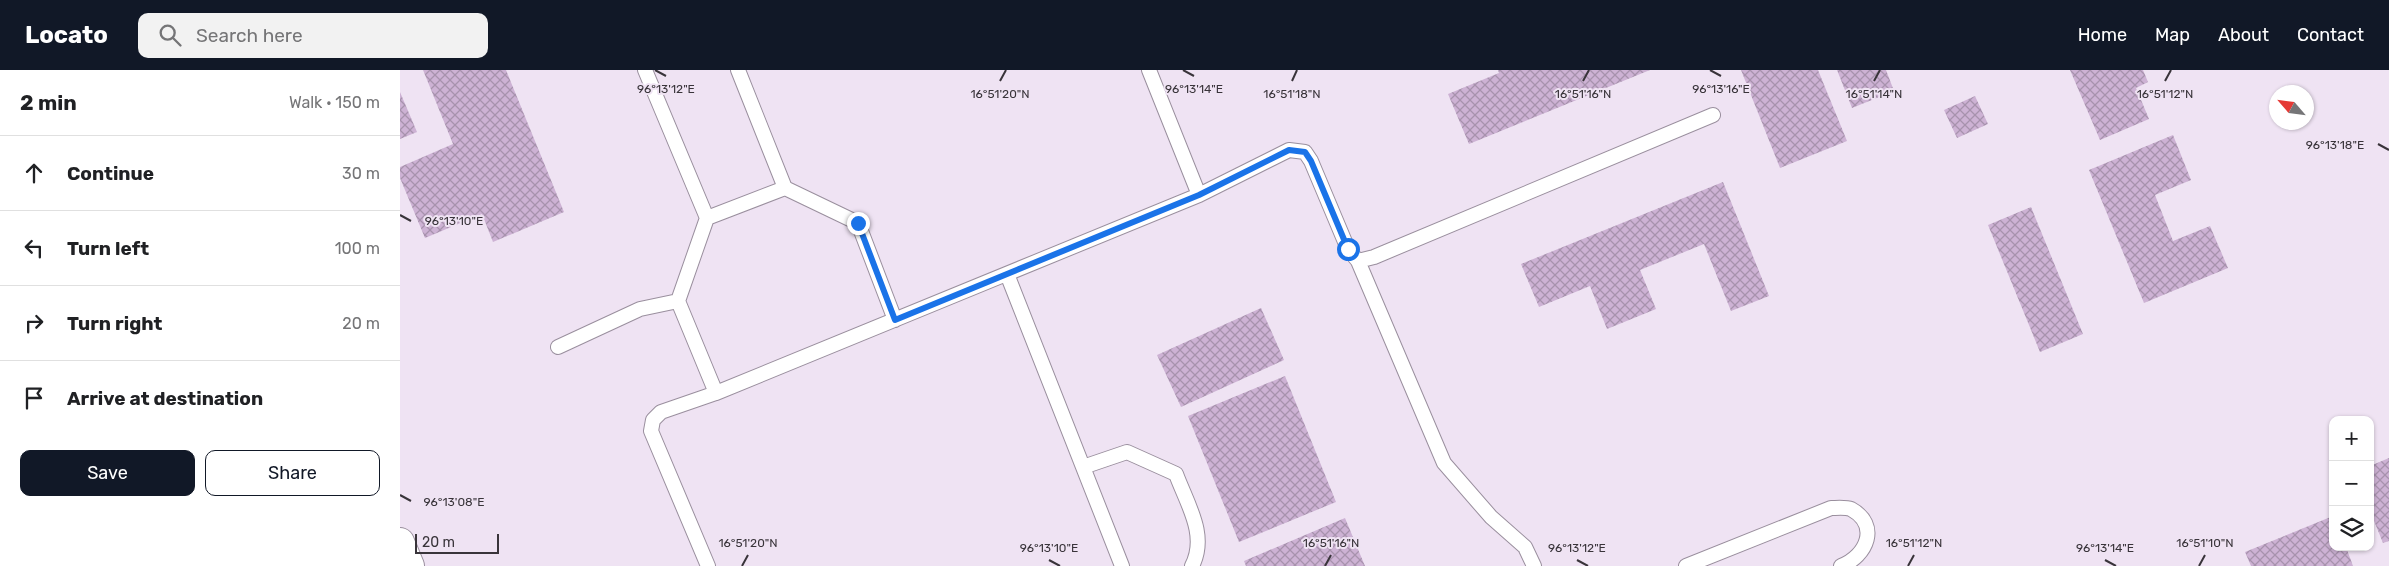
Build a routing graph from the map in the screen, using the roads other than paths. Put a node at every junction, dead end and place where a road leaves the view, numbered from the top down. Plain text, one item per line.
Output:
1 (645, 70) edge
2 (738, 70) edge
3 (1149, 70) edge
4 (1713, 115) dead end
5 (785, 188) junction
6 (1199, 195) junction
7 (707, 218) junction
8 (1358, 261) junction
9 (1007, 274) junction
10 (678, 301) junction
11 (895, 320) junction
12 (558, 348) dead end
13 (716, 393) junction
14 (1083, 467) junction
15 (400, 542) edge
16 (410, 566) edge
17 (708, 566) edge
18 (1122, 566) edge
19 (1192, 566) edge
20 (1534, 566) edge
21 (1686, 566) edge
22 (1841, 566) edge

1 - 7 lane
2 - 5 lane
3 - 6 lane
4 - 8 lane
5 - 7 lane
5 - 11 lane
6 - 8 lane
6 - 9 lane
7 - 10 lane
8 - 20 lane
9 - 11 lane
9 - 14 lane
10 - 12 lane
10 - 13 lane
11 - 13 lane
13 - 17 lane
14 - 18 lane
14 - 19 lane
15 - 16 street
21 - 22 lane

